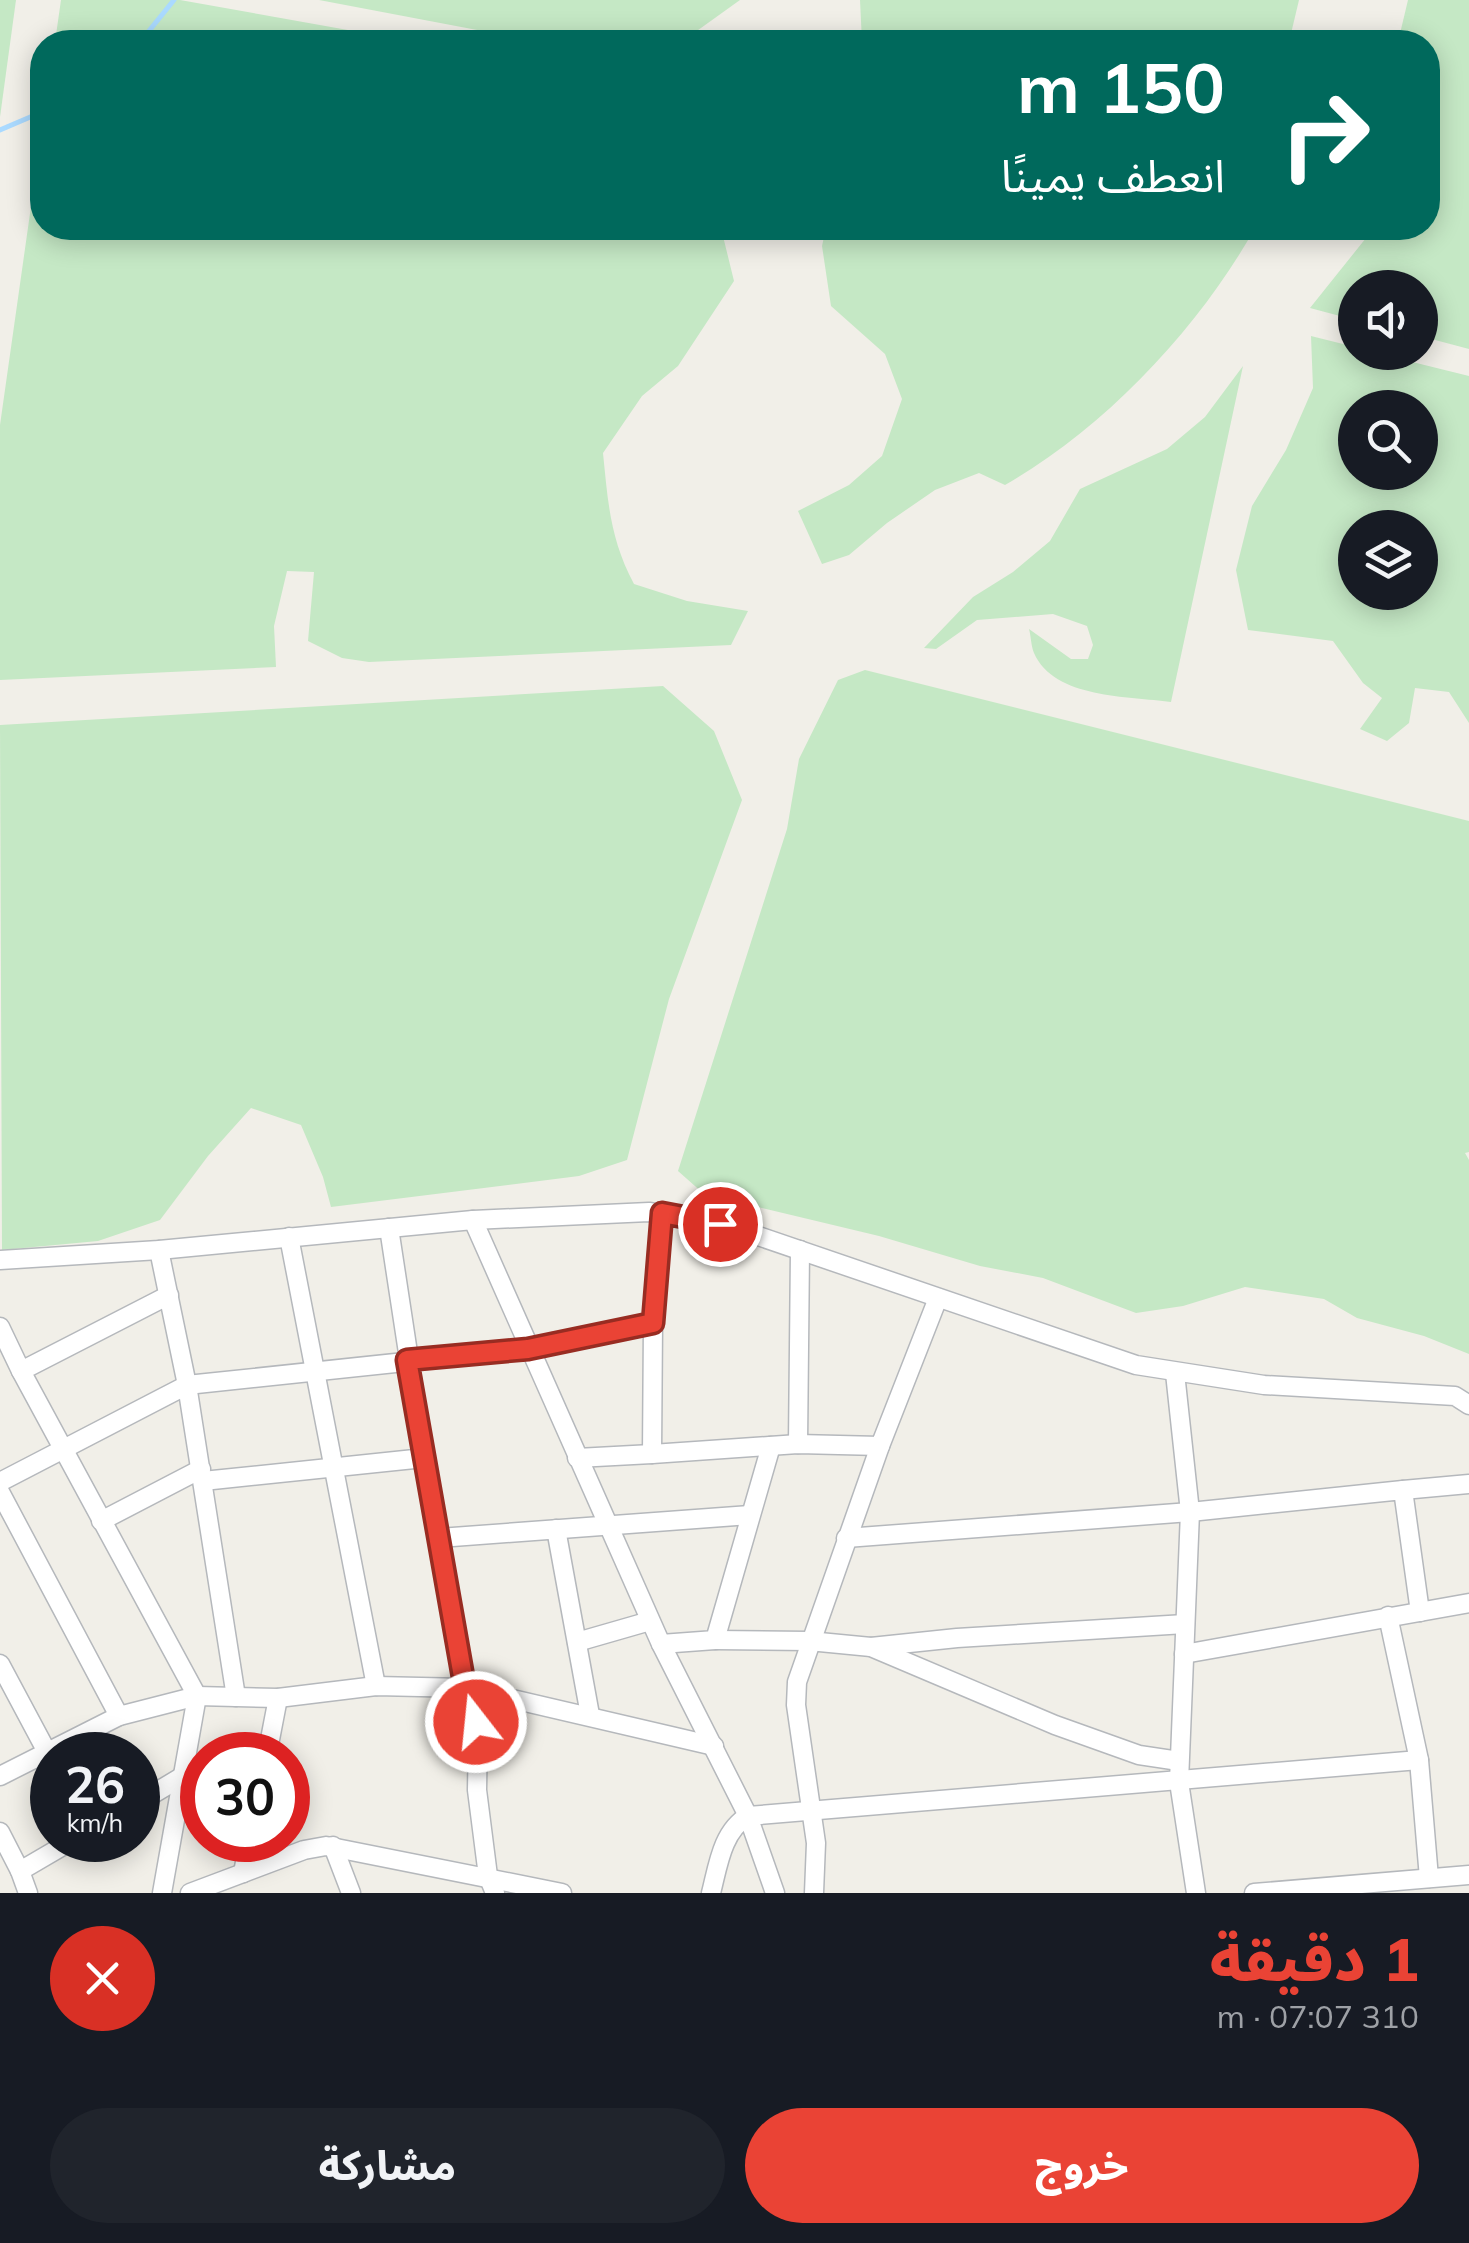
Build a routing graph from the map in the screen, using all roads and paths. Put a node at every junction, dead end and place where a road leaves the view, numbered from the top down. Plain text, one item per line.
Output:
1 (662, 1213) junction
2 (473, 1220) junction
3 (389, 1228) junction
4 (290, 1237) junction
5 (159, 1250) junction
6 (800, 1250) junction
7 (0, 1260) edge
8 (168, 1295) junction
9 (938, 1298) junction
10 (653, 1323) junction
11 (0, 1328) edge
12 (528, 1349) junction
13 (407, 1360) junction
14 (315, 1370) junction
15 (21, 1371) junction
16 (1175, 1373) junction
17 (187, 1385) junction
18 (1469, 1405) edge
19 (798, 1444) junction
20 (771, 1446) junction
21 (880, 1446) junction
22 (61, 1448) junction
23 (652, 1454) junction
24 (424, 1458) junction
25 (577, 1458) junction
26 (336, 1466) junction
27 (202, 1475) junction
28 (0, 1482) edge
29 (1469, 1484) edge
30 (1403, 1490) junction
31 (0, 1492) edge
32 (1190, 1512) junction
33 (750, 1515) junction
34 (101, 1521) junction
35 (605, 1524) junction
36 (556, 1530) junction
37 (440, 1538) junction
38 (846, 1538) junction
39 (1469, 1603) edge
40 (1420, 1612) junction
41 (1388, 1616) junction
42 (650, 1621) junction
43 (1185, 1624) junction
44 (715, 1640) junction
45 (809, 1640) junction
46 (577, 1642) junction
47 (660, 1644) junction
48 (870, 1647) junction
49 (1184, 1654) junction
50 (0, 1664) edge
51 (376, 1686) junction
52 (465, 1688) junction
53 (197, 1696) junction
54 (236, 1697) junction
55 (278, 1698) junction
56 (590, 1715) junction
57 (118, 1716) junction
58 (36, 1732) edge
59 (86, 1732) edge
60 (191, 1732) edge
61 (271, 1732) edge
62 (714, 1746) junction
63 (1419, 1760) junction
64 (30, 1761) edge
65 (1179, 1762) junction
66 (0, 1776) edge
67 (1179, 1782) junction
68 (180, 1793) edge
69 (810, 1810) junction
70 (748, 1816) junction
71 (0, 1832) edge
72 (333, 1846) junction
73 (35, 1862) edge
74 (245, 1862) edge
75 (20, 1871) junction
76 (243, 1873) junction
77 (1469, 1874) edge
78 (1428, 1878) junction
79 (491, 1884) edge
80 (1386, 1887) edge
81 (28, 1893) edge
82 (162, 1893) edge
83 (190, 1893) edge
84 (351, 1893) edge
85 (562, 1893) edge
86 (711, 1893) edge
87 (775, 1893) edge
88 (814, 1893) edge
89 (1196, 1893) edge
90 (1254, 1893) edge

1 - 2 street
1 - 6 street
1 - 10 street
2 - 3 street
2 - 12 street
3 - 4 street
3 - 13 street
4 - 5 street
4 - 14 street
5 - 7 street
5 - 8 street
6 - 9 street
6 - 19 street
8 - 15 street
8 - 17 street
9 - 16 street
9 - 21 street
10 - 12 street
10 - 23 street
11 - 15 street
12 - 13 street
12 - 25 street
13 - 14 street
13 - 24 street
14 - 17 street
14 - 26 street
15 - 22 street
16 - 18 street
16 - 32 street
17 - 22 street
17 - 27 street
19 - 20 street
19 - 21 street
20 - 23 street
20 - 33 street
21 - 38 street
22 - 28 street
22 - 34 street
23 - 25 street
24 - 26 street
24 - 37 street
25 - 35 street
26 - 27 street
26 - 51 street
27 - 34 street
27 - 54 street
29 - 30 street
30 - 32 street
30 - 40 street
31 - 57 street
32 - 38 street
32 - 43 street
33 - 35 street
33 - 44 street
34 - 53 street
35 - 36 street
35 - 42 street
36 - 37 street
36 - 46 street
37 - 52 street
38 - 45 street
39 - 40 street
40 - 41 street
41 - 49 street
41 - 63 street
42 - 46 street
42 - 47 street
43 - 48 street
43 - 49 street
44 - 45 street
44 - 47 street
45 - 48 street
45 - 69 street
46 - 56 street
47 - 62 street
48 - 65 street
49 - 65 street
50 - 58 street
51 - 52 street
51 - 55 street
52 - 56 street
52 - 79 street
53 - 54 street
53 - 57 street
53 - 60 street
54 - 55 street
55 - 61 street
56 - 62 street
57 - 59 street
62 - 70 street
63 - 67 street
63 - 78 street
64 - 66 street
65 - 67 street
67 - 69 street
67 - 89 street
68 - 82 street
69 - 70 street
69 - 88 street
70 - 86 street
70 - 87 street
71 - 75 street
72 - 76 street
72 - 79 street
72 - 84 street
73 - 75 street
74 - 76 street
75 - 81 street
76 - 83 street
77 - 78 street
78 - 80 street
79 - 85 street
80 - 90 street

